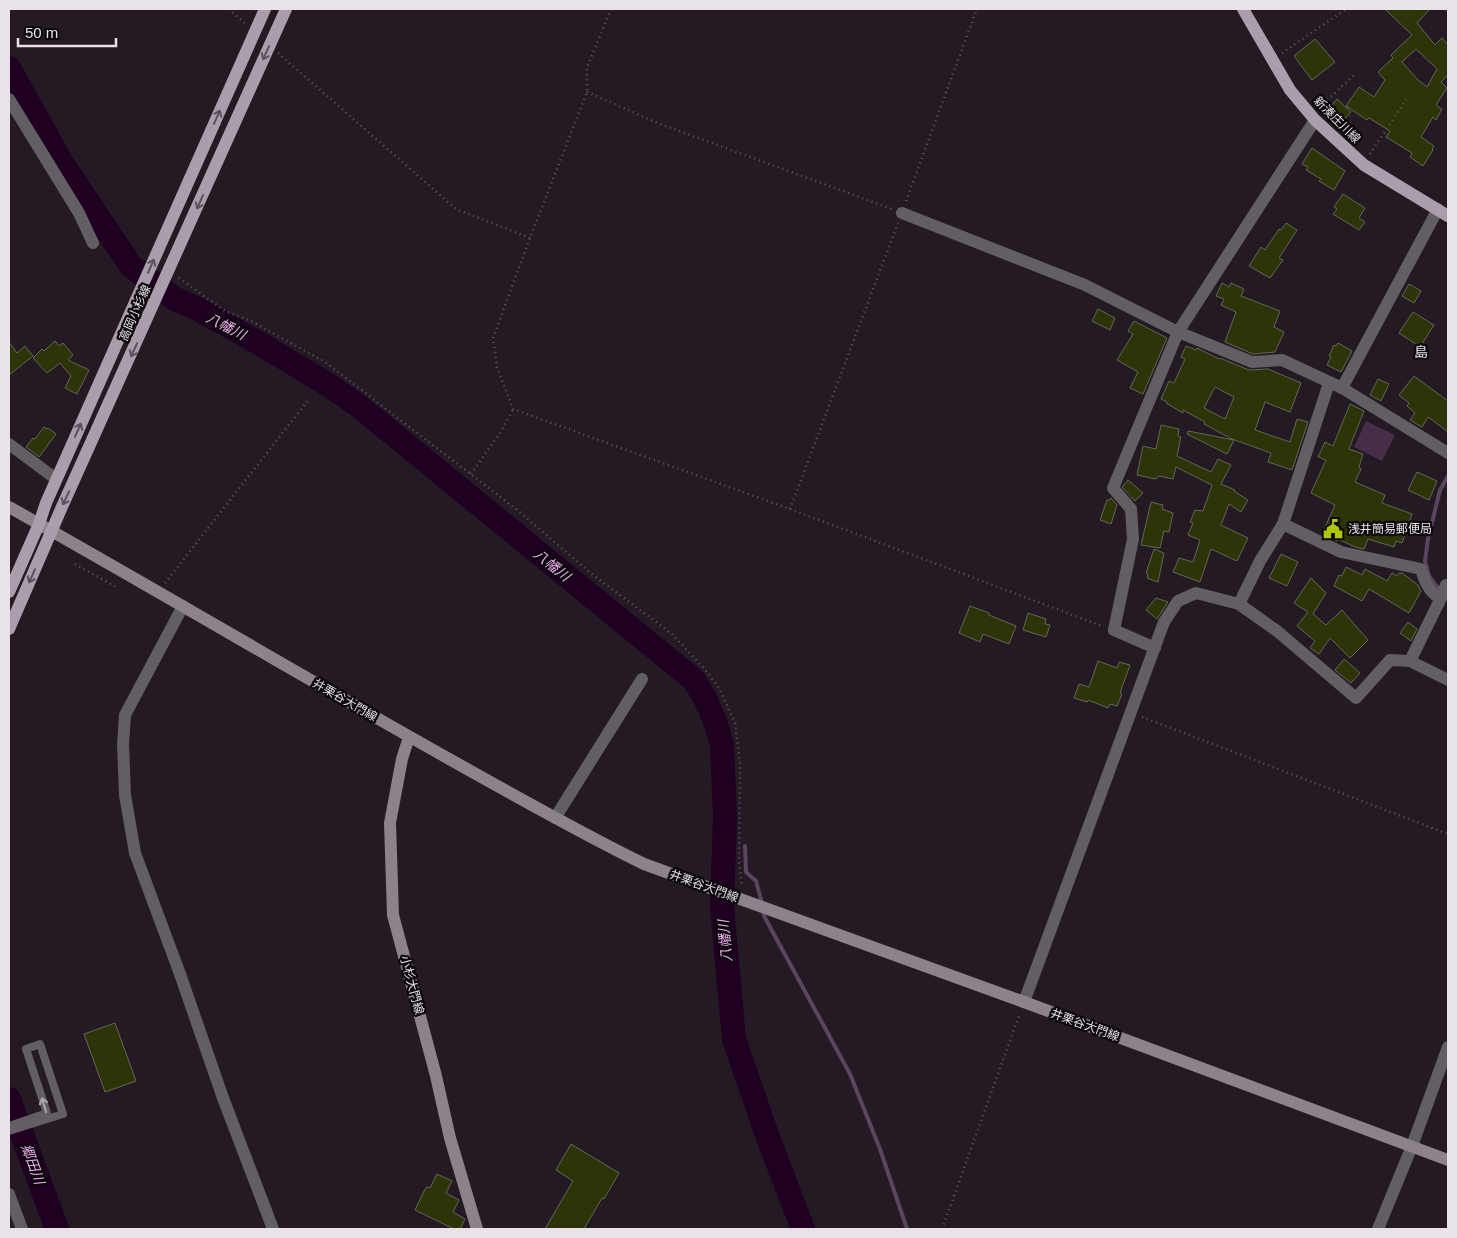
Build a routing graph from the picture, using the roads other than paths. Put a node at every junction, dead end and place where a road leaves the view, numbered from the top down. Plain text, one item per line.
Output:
1 (265, 9) edge
2 (286, 9) edge
3 (1243, 9) edge
4 (9, 99) edge
5 (1315, 120) junction
6 (902, 213) road end
7 (1443, 213) edge
8 (93, 243) dead end
9 (1178, 332) junction
10 (1329, 383) junction
11 (1342, 388) junction
12 (9, 444) edge
13 (1448, 453) edge
14 (56, 479) junction
15 (9, 506) edge
16 (39, 524) junction
17 (1282, 524) junction
18 (52, 531) junction
19 (1446, 585) dead end
20 (9, 592) edge
21 (1440, 598) junction
22 (1239, 604) junction
23 (183, 606) junction
24 (9, 629) edge
25 (1155, 648) junction
26 (1410, 661) junction
27 (642, 678) dead end
28 (1448, 680) edge
29 (409, 737) junction
30 (555, 818) junction
31 (1024, 1002) junction
32 (1448, 1047) edge
33 (9, 1126) edge
34 (9, 1130) edge
35 (1412, 1146) junction
36 (1448, 1160) edge
37 (9, 1194) edge
38 (22, 1229) edge
39 (273, 1229) edge
40 (476, 1229) edge
41 (1378, 1229) edge

14 -> 1 main road, 高岡小杉線
2 -> 18 main road, 高岡小杉線
3 - 5 main road, 新湊庄川線
4 - 8 street
5 - 7 main road, 新湊庄川線
5 - 9 street
6 - 9 street
7 - 11 street
9 - 10 street
9 - 25 street
10 - 11 street
10 - 17 street
11 - 13 street
12 - 14 street
14 - 16 main road, 高岡小杉線
15 - 16 main road, 井栗谷大門線
16 - 18 main road, 井栗谷大門線
16 - 20 main road, 高岡小杉線
17 - 21 street
17 - 22 street
18 - 23 main road, 井栗谷大門線
18 -> 24 main road, 高岡小杉線
19 - 21 street
21 - 26 street
22 - 25 street
22 - 26 street
23 - 29 main road, 井栗谷大門線
23 - 39 street
25 - 31 street
26 - 28 street
27 - 30 street
29 - 30 main road, 井栗谷大門線
29 - 40 main road, 小杉大門線
30 - 31 main road, 井栗谷大門線
31 - 35 main road, 井栗谷大門線
32 - 35 street
33 -> 34 lane
35 - 36 main road, 井栗谷大門線
35 - 41 street
37 - 38 street

